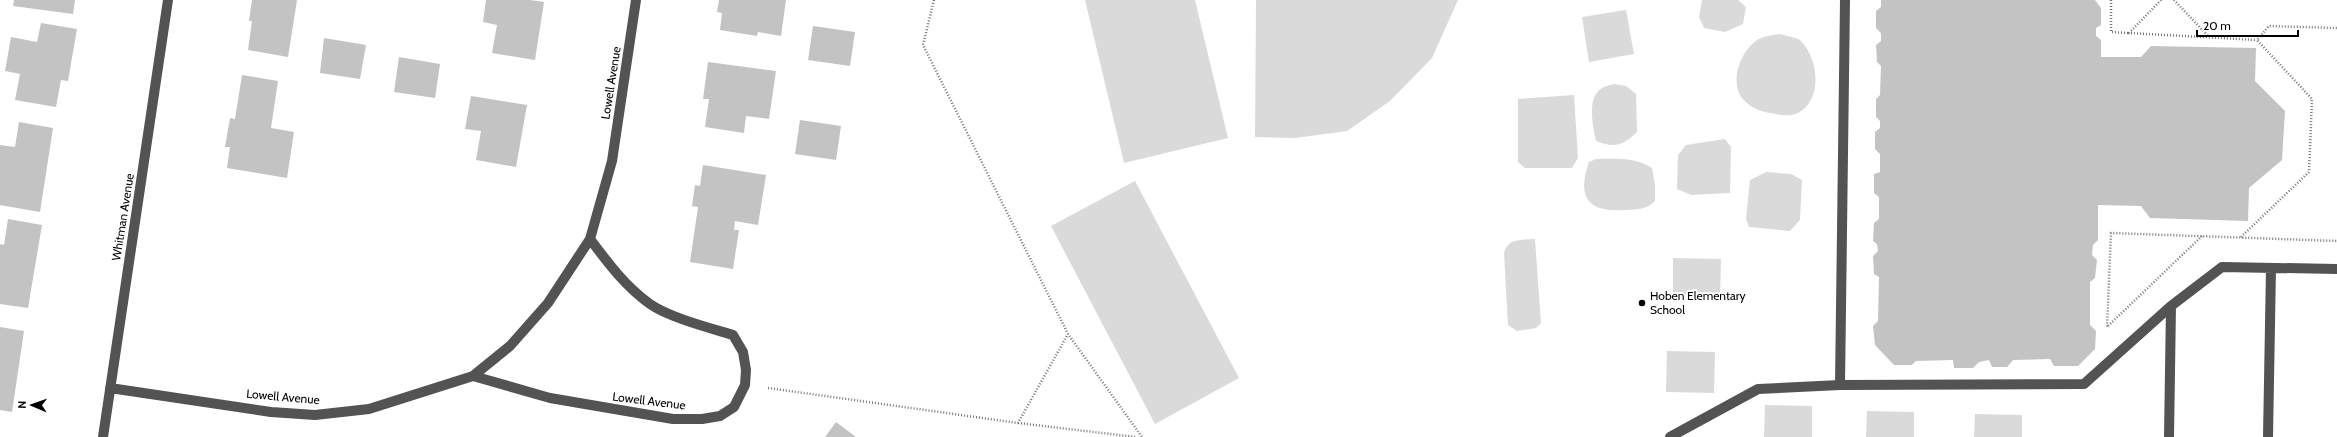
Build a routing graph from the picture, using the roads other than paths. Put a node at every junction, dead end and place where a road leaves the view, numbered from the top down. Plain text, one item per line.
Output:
1 (168, 0) edge
2 (636, 0) edge
3 (1845, 0) edge
4 (590, 239) junction
5 (2271, 268) junction
6 (2337, 269) edge
7 (2171, 306) junction
8 (473, 376) junction
9 (1840, 385) junction
10 (110, 388) junction
11 (103, 437) edge
12 (1670, 437) edge
13 (2169, 437) edge
14 (2268, 437) edge

1 - 10 street, Whitman Avenue
2 - 4 street, Lowell Avenue
3 - 9 street
4 - 8 street, Lowell Avenue
4 - 8 street, Lowell Avenue
5 - 6 street
5 - 7 street
5 - 14 street
7 - 9 street
7 - 13 street
8 - 10 street, Lowell Avenue
9 - 12 street
10 - 11 street, Whitman Avenue

